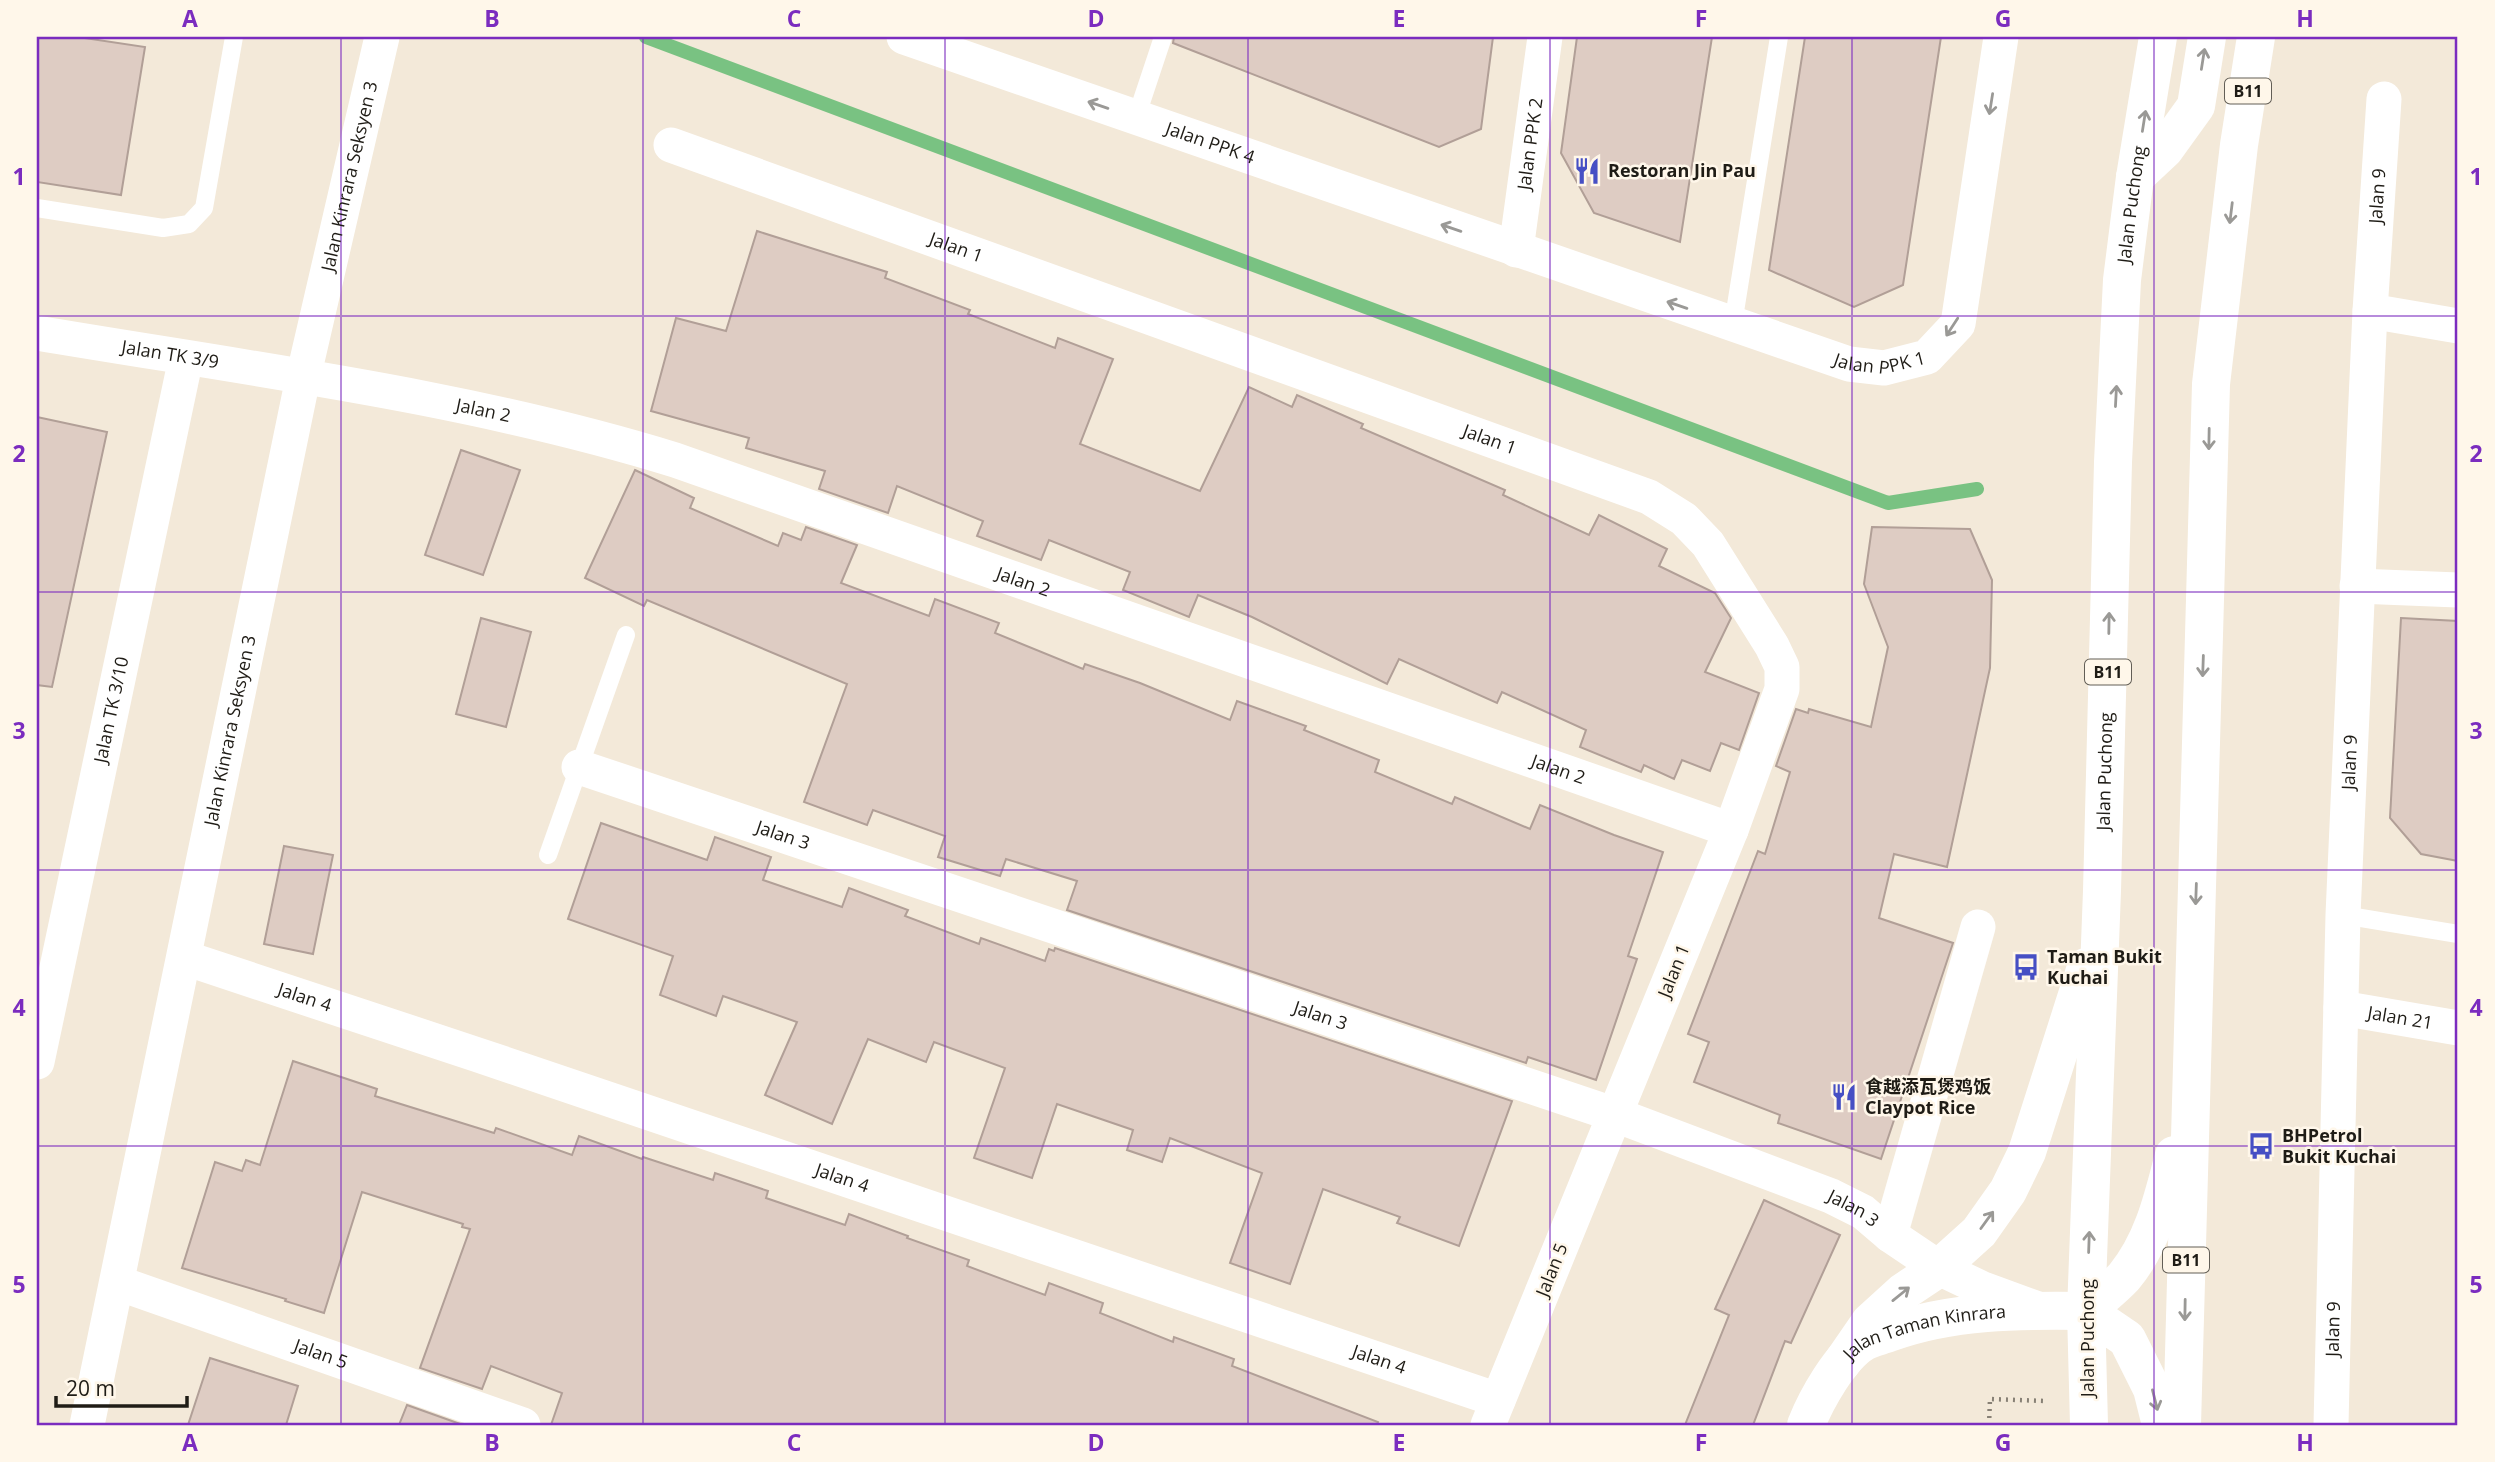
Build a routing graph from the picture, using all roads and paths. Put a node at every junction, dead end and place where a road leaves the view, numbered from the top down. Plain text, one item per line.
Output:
1 (233, 37) edge
2 (382, 37) edge
3 (904, 37) edge
4 (1163, 37) edge
5 (1545, 37) edge
6 (1779, 37) edge
7 (2001, 37) edge
8 (2158, 37) edge
9 (2207, 37) edge
10 (2256, 37) edge
11 (2279, 37) edge
12 (2384, 99) dead end
13 (1136, 118) junction
14 (671, 145) dead end
15 (2239, 145) junction
16 (2135, 177) junction
17 (37, 208) edge
18 (1516, 250) junction
19 (2370, 311) junction
20 (1733, 324) junction
21 (2458, 326) edge
22 (37, 333) edge
23 (186, 358) junction
24 (303, 377) junction
25 (2357, 586) junction
26 (2458, 590) edge
27 (626, 635) dead end
28 (579, 767) junction
29 (1731, 830) junction
30 (548, 855) dead end
31 (2102, 891) junction
32 (2343, 915) junction
33 (1978, 927) dead end
34 (2458, 934) edge
35 (185, 958) junction
36 (2342, 1008) junction
37 (42, 1010) edge
38 (2458, 1028) edge
39 (37, 1062) edge
40 (2190, 1094) junction
41 (1616, 1115) junction
42 (1890, 1235) junction
43 (1939, 1268) junction
44 (118, 1283) junction
45 (2041, 1310) junction
46 (2086, 1311) junction
47 (1841, 1364) junction
48 (1493, 1413) edge
49 (2088, 1414) edge
50 (87, 1425) edge
51 (523, 1425) edge
52 (1806, 1425) edge
53 (1989, 1425) edge
54 (2161, 1425) edge
55 (2182, 1425) edge
56 (2331, 1425) edge

1 - 17 lane
2 - 24 street, Jalan Kinrara Seksyen 3
13 -> 3 street, Jalan PPK 4
4 - 13 lane
5 - 18 street, Jalan PPK 2
6 - 20 lane
7 -> 20 street, Jalan PPK 1
16 -> 8 main road, Jalan Puchong / B11
16 -> 9 main road
10 - 15 main road, B11
11 - 15 main road
12 - 19 street, Jalan 9
18 -> 13 street, Jalan PPK 4
14 - 29 street, Jalan 1
15 -> 40 main road, B11
31 -> 16 main road, Jalan Puchong / B11
20 -> 18 street, Jalan PPK 1
19 - 21 street
19 - 25 street, Jalan 9
22 - 23 street, Jalan TK 3/9
23 - 24 street, Jalan TK 3/9
23 - 37 street, Jalan TK 3/10
24 - 29 street, Jalan 2
24 - 35 street, Jalan Kinrara Seksyen 3
25 - 26 street
25 - 32 street, Jalan 9
27 - 28 lane
28 - 30 lane
28 - 41 street, Jalan 3
29 - 41 street, Jalan 1
43 -> 31 main road
46 -> 31 main road, Jalan Puchong / B11
32 - 34 lane
32 - 36 street, Jalan 9
33 - 42 street
35 - 44 street, Jalan Kinrara Seksyen 3
35 - 48 street, Jalan 4
36 - 38 street, Jalan 21
36 - 56 street, Jalan 9
37 - 39 street, Jalan TK 3/10
40 - 46 main road
40 -> 55 main road, B11
41 - 42 street, Jalan 3
41 - 48 street, Jalan 5
42 - 43 street, Jalan 3
43 - 45 street, Jalan 3
47 -> 43 main road
44 - 50 street, Jalan Kinrara Seksyen 3
44 - 51 street, Jalan 5
45 - 46 main road, Jalan Taman Kinrara
45 - 47 main road, Jalan Taman Kinrara
46 - 49 main road, Jalan Puchong / B11
46 -> 54 main road
47 - 52 main road, Jalan Taman Kinrara
49 - 53 path

